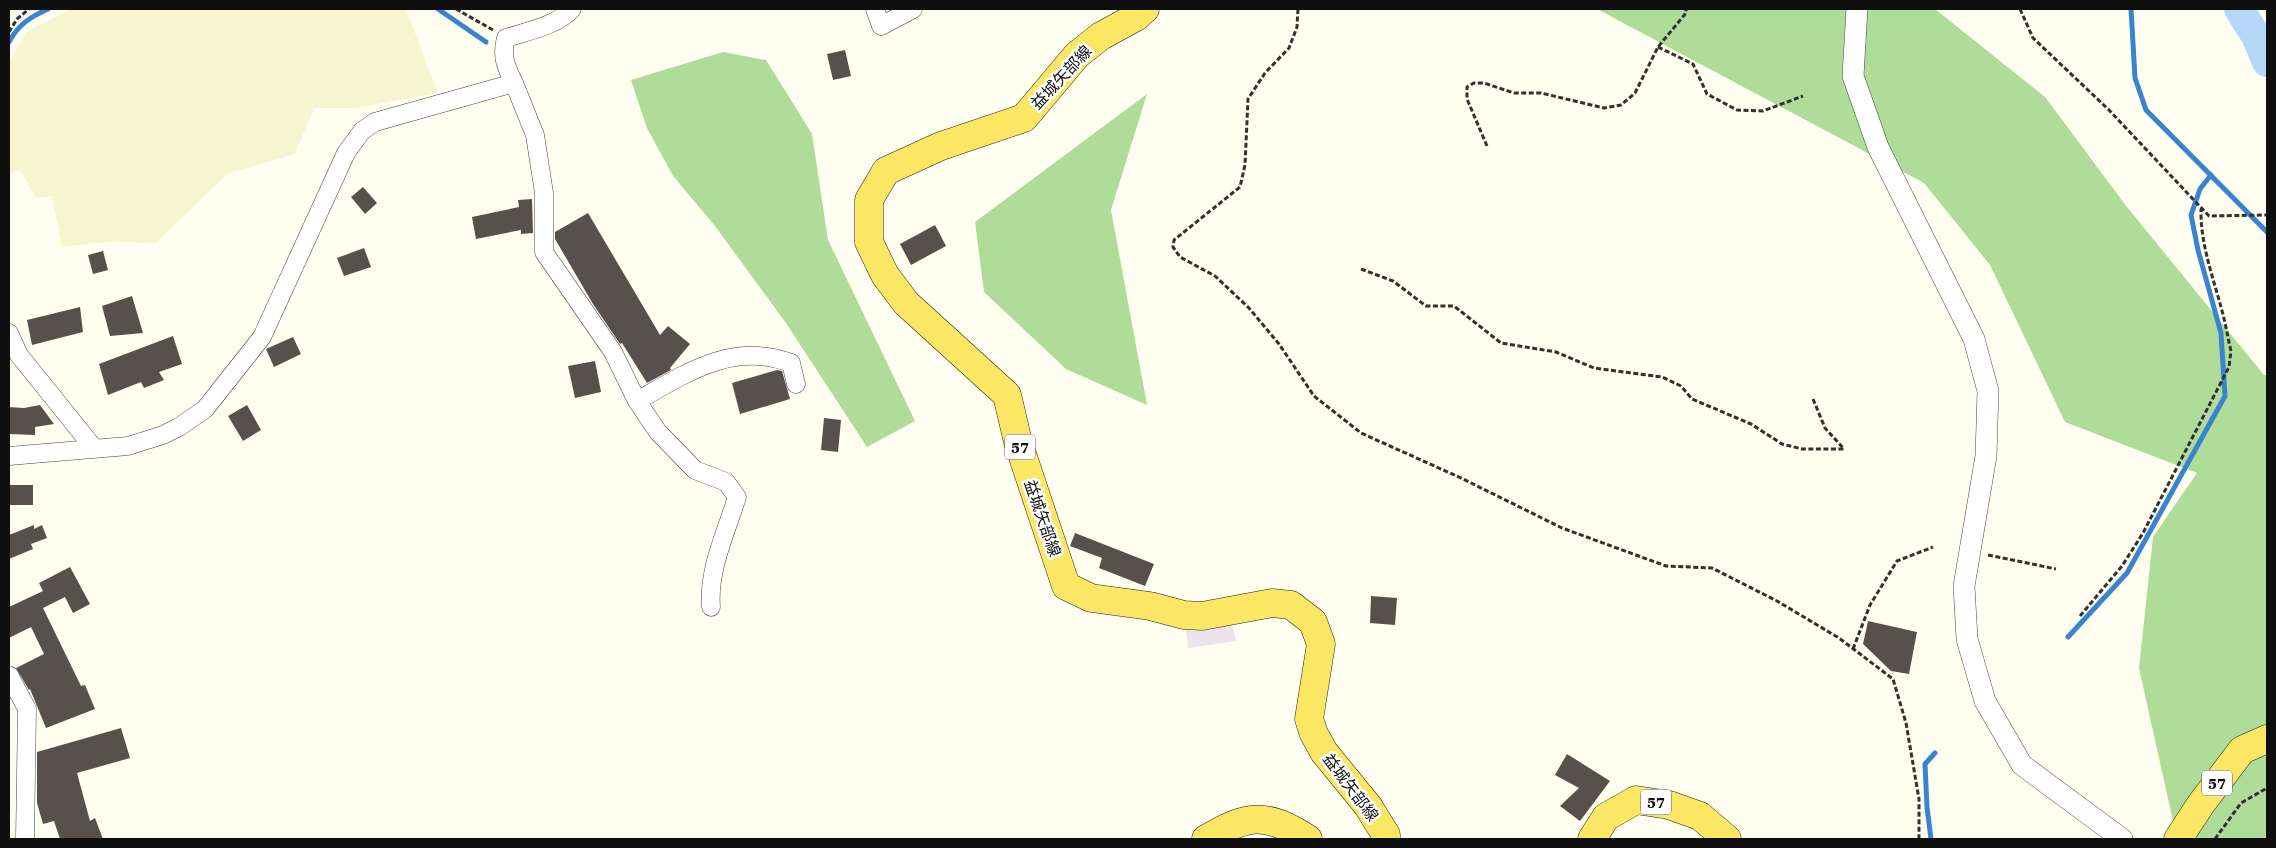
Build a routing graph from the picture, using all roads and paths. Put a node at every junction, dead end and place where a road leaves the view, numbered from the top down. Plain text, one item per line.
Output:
1 (29, 9) edge
2 (456, 9) edge
3 (572, 9) edge
4 (875, 9) edge
5 (913, 9) edge
6 (1144, 9) edge
7 (1298, 9) edge
8 (1686, 9) edge
9 (1856, 9) edge
10 (2020, 9) edge
11 (9, 32) edge
12 (506, 38) junction
13 (1658, 47) junction
14 (514, 83) junction
15 (1803, 96) dead end
16 (1487, 146) dead end
17 (2202, 209) junction
18 (2267, 215) edge
19 (1361, 269) dead end
20 (9, 333) edge
21 (796, 384) dead end
22 (1813, 399) dead end
23 (637, 401) junction
24 (93, 447) junction
25 (9, 456) edge
26 (1933, 548) dead end
27 (1969, 553) junction
28 (2056, 569) dead end
29 (711, 607) dead end
30 (2080, 616) dead end
31 (1853, 649) junction
32 (9, 675) edge
33 (2267, 739) edge
34 (2267, 788) edge
35 (25, 839) edge
36 (1206, 839) edge
37 (1308, 839) edge
38 (1386, 839) edge
39 (1592, 839) edge
40 (1726, 839) edge
41 (1919, 839) edge
42 (2122, 839) edge
43 (2178, 839) edge
44 (2215, 839) edge

1 - 11 path
2 - 12 path
3 - 12 street
4 - 5 street
6 - 38 main road, 益城矢部線 / 57
7 - 31 path
8 - 13 path
9 - 27 street
10 - 17 path
12 - 14 street
13 - 15 path
13 - 16 path
14 - 23 street
14 - 24 street
17 - 18 path
17 - 30 path
19 - 22 path
20 - 24 street
21 - 23 street
23 - 29 street
24 - 25 street
26 - 31 path
27 - 28 path
27 - 42 street
31 - 41 path
32 - 35 street
33 - 43 main road, 57
34 - 44 path
36 - 37 main road
39 - 40 main road, 57

